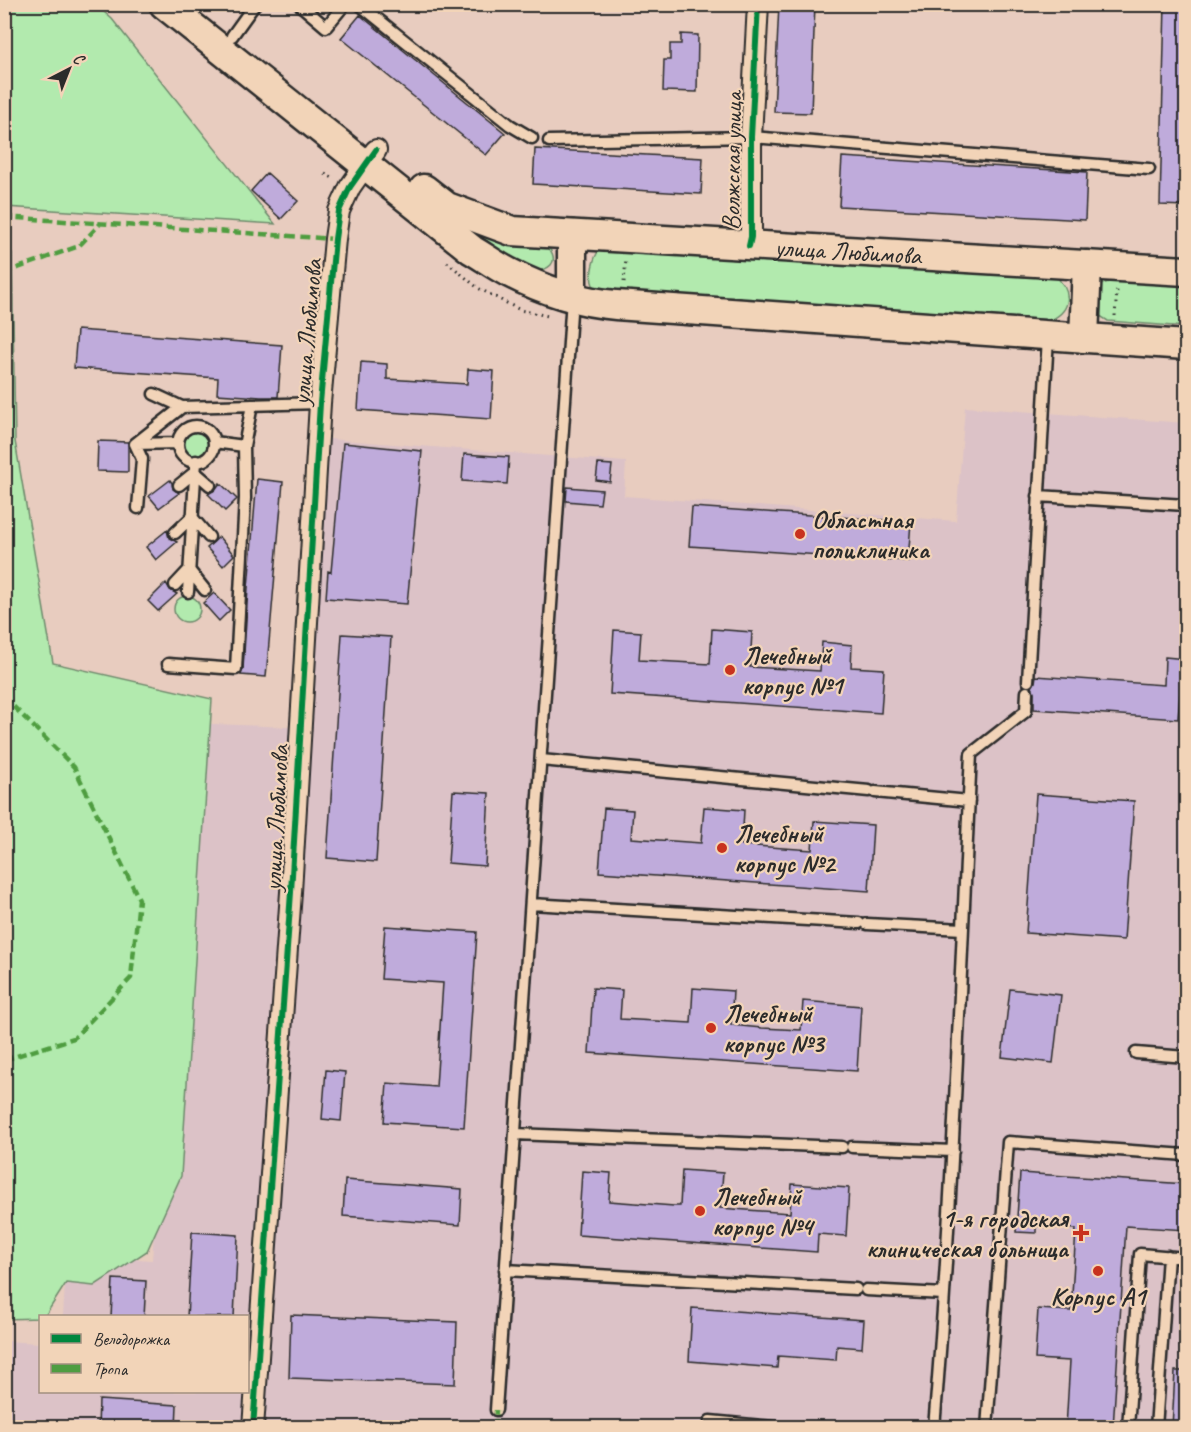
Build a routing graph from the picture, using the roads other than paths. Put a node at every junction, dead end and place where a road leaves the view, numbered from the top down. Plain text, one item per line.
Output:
1 (164, 4) edge
2 (192, 4) edge
3 (255, 4) edge
4 (299, 4) edge
5 (345, 4) edge
6 (359, 4) edge
7 (755, 7) edge
8 (232, 36) junction
9 (751, 137) junction
10 (532, 138) dead end
11 (549, 141) dead end
12 (371, 157) junction
13 (1149, 169) dead end
14 (572, 235) junction
15 (749, 246) junction
16 (1088, 264) junction
17 (1186, 271) edge
18 (572, 297) junction
19 (1048, 336) junction
20 (1084, 338) junction
21 (1186, 345) edge
22 (154, 394) dead end
23 (320, 403) junction
24 (252, 405) junction
25 (204, 406) junction
26 (182, 407) junction
27 (199, 427) junction
28 (214, 442) junction
29 (178, 443) junction
30 (135, 444) junction
31 (244, 446) junction
32 (196, 467) junction
33 (179, 485) dead end
34 (210, 485) dead end
35 (1038, 496) junction
36 (1186, 505) edge
37 (138, 508) dead end
38 (192, 517) junction
39 (175, 533) dead end
40 (209, 537) dead end
41 (189, 570) junction
42 (175, 585) dead end
43 (205, 590) dead end
44 (188, 592) dead end
45 (168, 664) dead end
46 (541, 760) junction
47 (969, 801) junction
48 (531, 904) junction
49 (963, 929) junction
50 (1136, 1053) dead end
51 (1186, 1057) edge
52 (515, 1134) junction
53 (953, 1151) junction
54 (1186, 1155) edge
55 (1168, 1256) junction
56 (1186, 1258) edge
57 (506, 1270) junction
58 (944, 1294) junction
59 (496, 1410) dead end
60 (253, 1428) edge
61 (710, 1428) edge
62 (785, 1428) edge
63 (934, 1428) edge
64 (987, 1428) edge
65 (1128, 1428) edge
66 (1156, 1428) edge

1 - 12 main road, улица Любимова
2 - 8 main road, улица Любимова
3 - 8 lane
4 - 5 lane
6 - 10 lane
7 - 9 street, Волжская улица
8 - 12 main road, улица Любимова
9 - 11 lane
9 - 13 lane
9 - 15 street, Волжская улица
12 - 14 main road, улица Любимова
12 - 18 main road, улица Любимова
12 - 23 street, улица Любимова
14 - 15 main road, улица Любимова
14 - 18 main road
15 - 16 main road, улица Любимова
16 - 17 main road, улица Любимова
16 - 20 main road
18 - 19 main road, улица Любимова
18 - 46 lane
19 - 20 main road, улица Любимова
19 - 35 lane
20 - 21 main road, улица Любимова
22 - 26 lane
23 - 24 lane
23 - 60 street, улица Любимова
24 - 25 lane
24 - 31 lane
25 - 26 lane
25 - 27 lane
26 - 30 lane
27 - 28 lane
27 - 29 lane
28 - 31 lane
28 - 32 lane
29 - 30 lane
29 - 32 lane
30 - 37 lane
31 - 45 lane
32 - 33 lane
32 - 34 lane
32 - 38 lane
35 - 36 lane
35 - 47 lane
38 - 39 lane
38 - 40 lane
38 - 41 lane
41 - 42 lane
41 - 43 lane
41 - 44 lane
46 - 47 lane
46 - 48 lane
47 - 49 lane
48 - 49 lane
48 - 52 lane
49 - 53 lane
50 - 51 lane
52 - 53 lane
52 - 57 lane
53 - 58 lane
54 - 64 lane
55 - 56 lane
55 - 65 lane
55 - 66 lane
57 - 58 lane
57 - 59 lane
58 - 63 lane
61 - 62 lane

